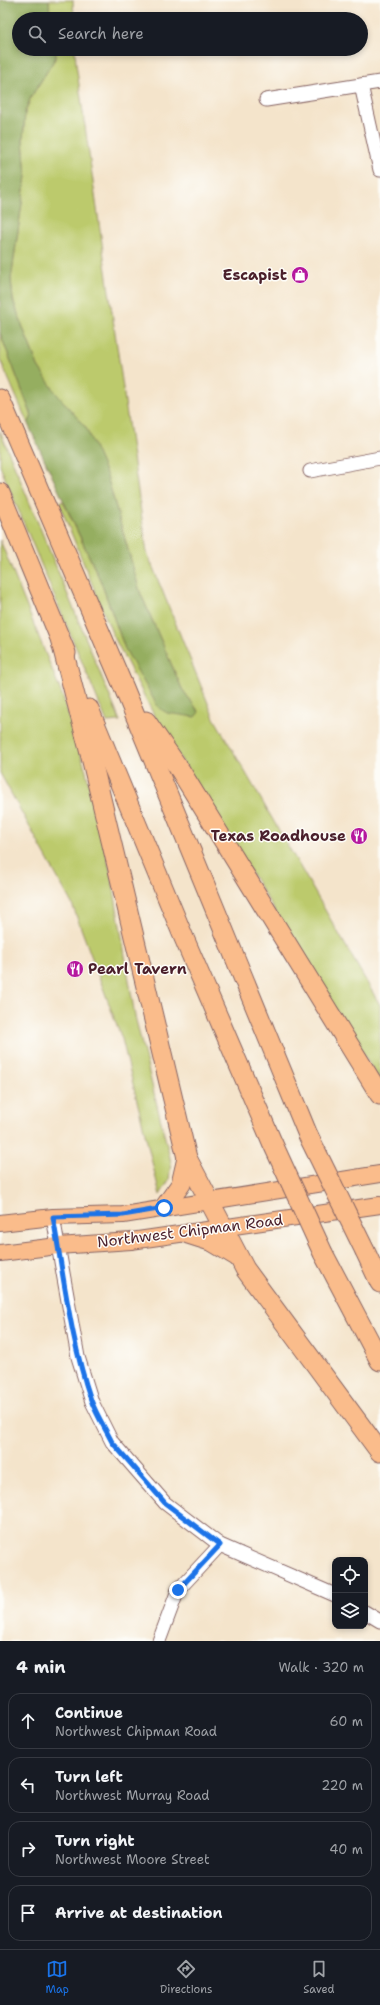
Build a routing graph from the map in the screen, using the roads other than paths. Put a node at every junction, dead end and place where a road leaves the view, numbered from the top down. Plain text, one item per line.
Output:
1 (380, 82) edge
2 (361, 85) junction
3 (266, 100) dead end
4 (380, 170) edge
5 (0, 399) edge
6 (380, 458) edge
7 (310, 471) dead end
8 (0, 493) edge
9 (61, 642) junction
10 (124, 688) junction
11 (380, 1095) edge
12 (187, 1158) junction
13 (380, 1174) edge
14 (208, 1200) junction
15 (380, 1205) edge
16 (164, 1208) junction
17 (53, 1217) junction
18 (0, 1223) edge
19 (223, 1229) junction
20 (188, 1234) junction
21 (58, 1246) junction
22 (0, 1253) edge
23 (238, 1257) junction
24 (380, 1283) edge
25 (380, 1361) edge
26 (380, 1452) edge
27 (220, 1545) junction
28 (332, 1594) edge
29 (368, 1614) edge
30 (380, 1621) edge
31 (159, 1641) edge

1 - 2 street
2 - 3 street
2 - 4 street
5 - 10 highway
6 - 7 street
8 - 9 highway
9 - 12 highway
9 - 25 highway, bridge
10 - 11 highway
10 - 24 highway, bridge
12 - 14 highway
12 - 16 highway
13 - 14 main road, Northwest Chipman Road
14 - 16 main road, Northwest Chipman Road
14 - 19 highway
15 - 19 main road, Northwest Chipman Road
16 - 17 main road, Northwest Chipman Road
17 - 18 main road, Northwest Chipman Road
17 - 21 street
19 - 20 main road, Northwest Chipman Road
19 - 23 highway
20 - 21 main road, Northwest Chipman Road
20 - 23 highway
21 - 22 main road, Northwest Chipman Road
21 - 27 street
23 - 26 highway
27 - 28 street
27 - 31 street
29 - 30 street

